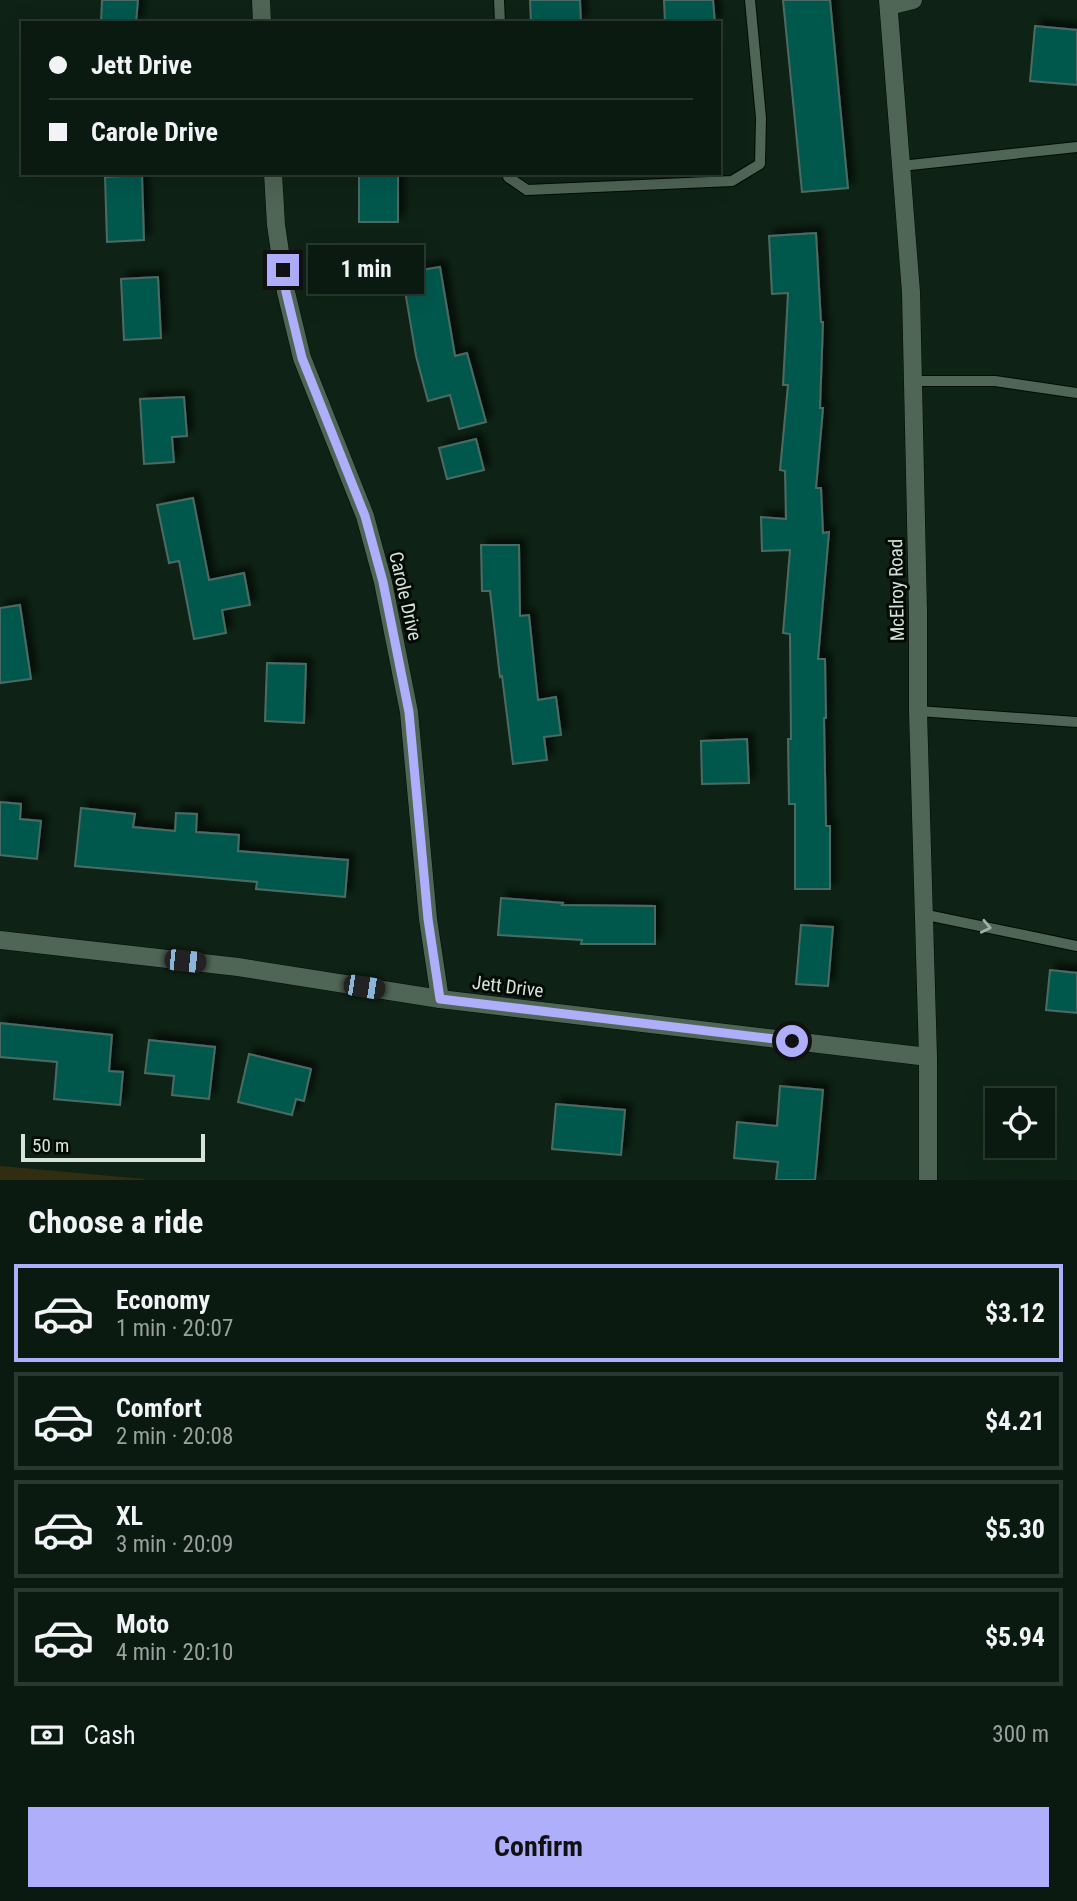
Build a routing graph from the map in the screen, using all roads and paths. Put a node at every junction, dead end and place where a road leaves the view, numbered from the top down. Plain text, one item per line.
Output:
1 (261, 0) edge
2 (499, 0) edge
3 (750, 0) edge
4 (913, 0) edge
5 (888, 3) edge
6 (262, 21) edge
7 (500, 21) edge
8 (1077, 147) edge
9 (901, 166) junction
10 (273, 175) edge
11 (508, 175) edge
12 (914, 381) junction
13 (1077, 393) edge
14 (918, 711) junction
15 (1077, 722) edge
16 (922, 914) junction
17 (0, 940) edge
18 (1077, 946) edge
19 (440, 999) junction
20 (928, 1058) junction
21 (928, 1180) edge

1 - 6 street
2 - 7 lane
3 - 11 lane
4 - 5 street
5 - 9 street, McElroy Road
8 - 9 lane
9 - 12 street, McElroy Road
10 - 19 street, Carole Drive
12 - 13 lane
12 - 14 street, McElroy Road
14 - 15 lane
14 - 16 street, McElroy Road
16 -> 18 lane
16 - 20 street, McElroy Road
17 - 19 street, Jett Drive
19 - 20 street, Jett Drive
20 - 21 street, McElroy Road

